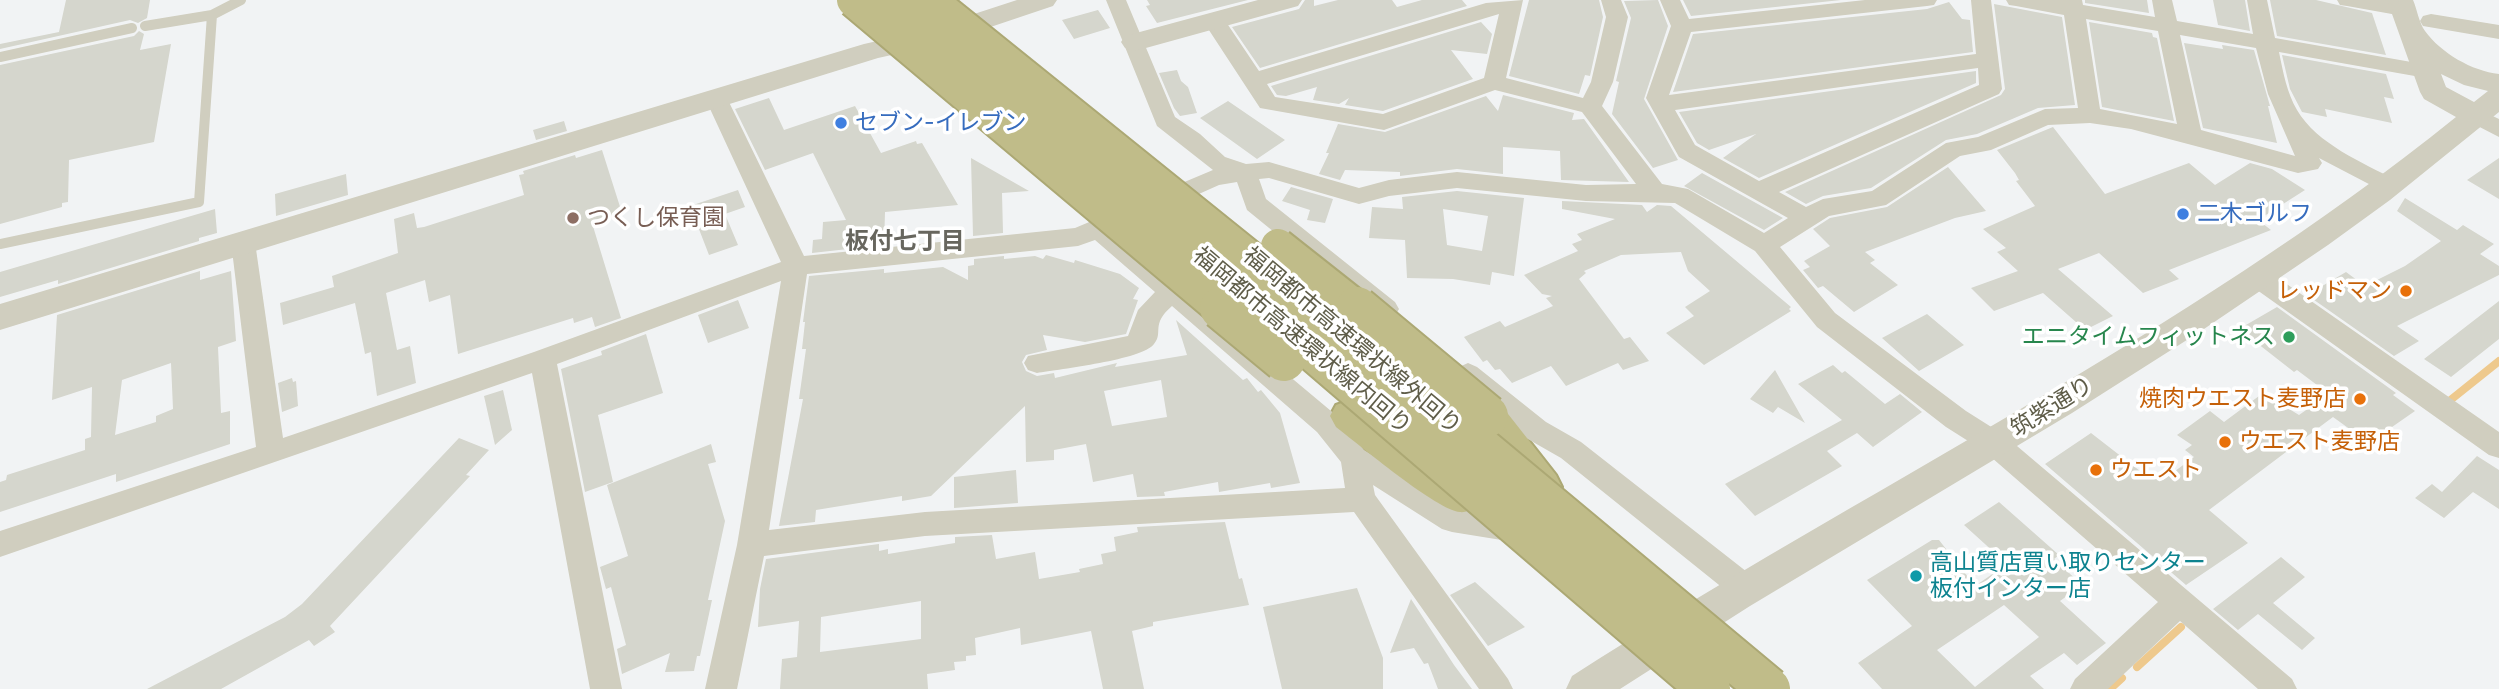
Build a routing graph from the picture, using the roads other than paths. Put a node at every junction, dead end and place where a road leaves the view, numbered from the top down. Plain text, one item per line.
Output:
1 (241, 0) edge
2 (844, 0) edge
3 (853, 0) edge
4 (890, 0) edge
5 (929, 0) edge
6 (966, 0) edge
7 (1044, 0) edge
8 (1116, 0) edge
9 (1289, 0) edge
10 (1611, 0) edge
11 (1670, 0) edge
12 (1927, 0) edge
13 (1981, 0) edge
14 (2016, 0) edge
15 (2162, 0) edge
16 (2257, 0) edge
17 (2347, 0) edge
18 (1513, 3) edge
19 (2073, 5) edge
20 (212, 15) junction
21 (2411, 16) edge
22 (1214, 20) junction
23 (2168, 25) junction
24 (145, 26) dead end
25 (1682, 26) junction
26 (132, 29) dead end
27 (2499, 32) edge
28 (1135, 42) junction
29 (2267, 42) junction
30 (0, 57) edge
31 (1988, 60) junction
32 (1254, 80) junction
33 (1494, 82) junction
34 (2430, 82) junction
35 (2499, 83) edge
36 (716, 98) junction
37 (1661, 104) junction
38 (1590, 107) junction
39 (2491, 114) edge
40 (2090, 115) junction
41 (2291, 121) junction
42 (2191, 135) junction
43 (2438, 145) junction
44 (1045, 163) junction
45 (1245, 172) junction
46 (2388, 186) junction
47 (1758, 191) junction
48 (1655, 192) junction
49 (1805, 217) junction
50 (1099, 230) junction
51 (243, 242) junction
52 (0, 244) edge
53 (1764, 245) junction
54 (796, 267) junction
55 (2259, 278) junction
56 (1173, 292) junction
57 (0, 317) edge
58 (542, 359) junction
59 (1037, 363) dead end
60 (1994, 443) junction
61 (2499, 447) edge
62 (271, 454) junction
63 (1354, 458) junction
64 (1361, 499) junction
65 (1554, 503) dead end
66 (1520, 530) joint
67 (0, 544) edge
68 (752, 545) junction
69 (1745, 588) junction
70 (2180, 601) junction
71 (606, 689) edge
72 (721, 689) edge
73 (1497, 689) edge
74 (1586, 689) edge
75 (1709, 689) edge
76 (1769, 689) edge
77 (2086, 689) edge
78 (2281, 689) edge

1 - 20 lane
2 - 44 highway, bridge
3 - 44 highway, bridge
4 - 75 highway, 福岡都市高速環状線内回り, bridge
5 - 76 highway, 福岡都市高速環状線外回り, bridge
6 - 65 highway, bridge
7 - 36 street
8 - 28 street
9 - 22 street
10 - 38 street
11 - 25 street
12 - 25 street
13 - 31 street
14 - 19 street
15 - 23 street
16 - 29 street
17 - 21 street
18 - 32 street
18 - 33 street
19 - 23 street
19 - 40 street
20 - 24 lane
20 - 52 lane
21 - 27 street
21 - 34 street
21 - 35 street
22 - 28 street
22 - 32 street
23 - 29 street
23 - 42 street
25 - 37 street
26 - 30 lane
28 - 45 street
29 - 34 street
29 - 41 street
31 - 37 street
31 - 47 street
32 - 33 street
33 - 38 street
34 - 39 street
34 - 43 street
36 - 51 street
36 - 54 street
37 - 47 street
38 - 48 street
39 - 43 street, 筑紫通り
40 - 42 street
40 - 49 street
41 - 42 street
41 - 46 street
43 - 46 street, 筑紫通り
44 - 66 highway, bridge
45 - 48 street
45 - 50 street
45 - 69 street
46 - 55 street, 筑紫通り
47 - 49 street
48 - 53 street
49 - 53 street
50 - 54 street
50 - 56 street
51 - 57 street
51 - 62 street
53 - 60 street
54 - 58 street
54 - 68 street
55 - 60 street, 筑紫通り
55 - 61 street
56 - 59 street
56 - 63 street
58 - 62 street
58 - 71 street
60 - 69 street, 筑紫通り
60 - 70 street
62 - 67 street
63 - 64 street
63 - 66 street
64 - 68 street
64 - 73 street
68 - 72 street
69 - 74 street, 筑紫通り
70 - 77 street
70 - 78 street

